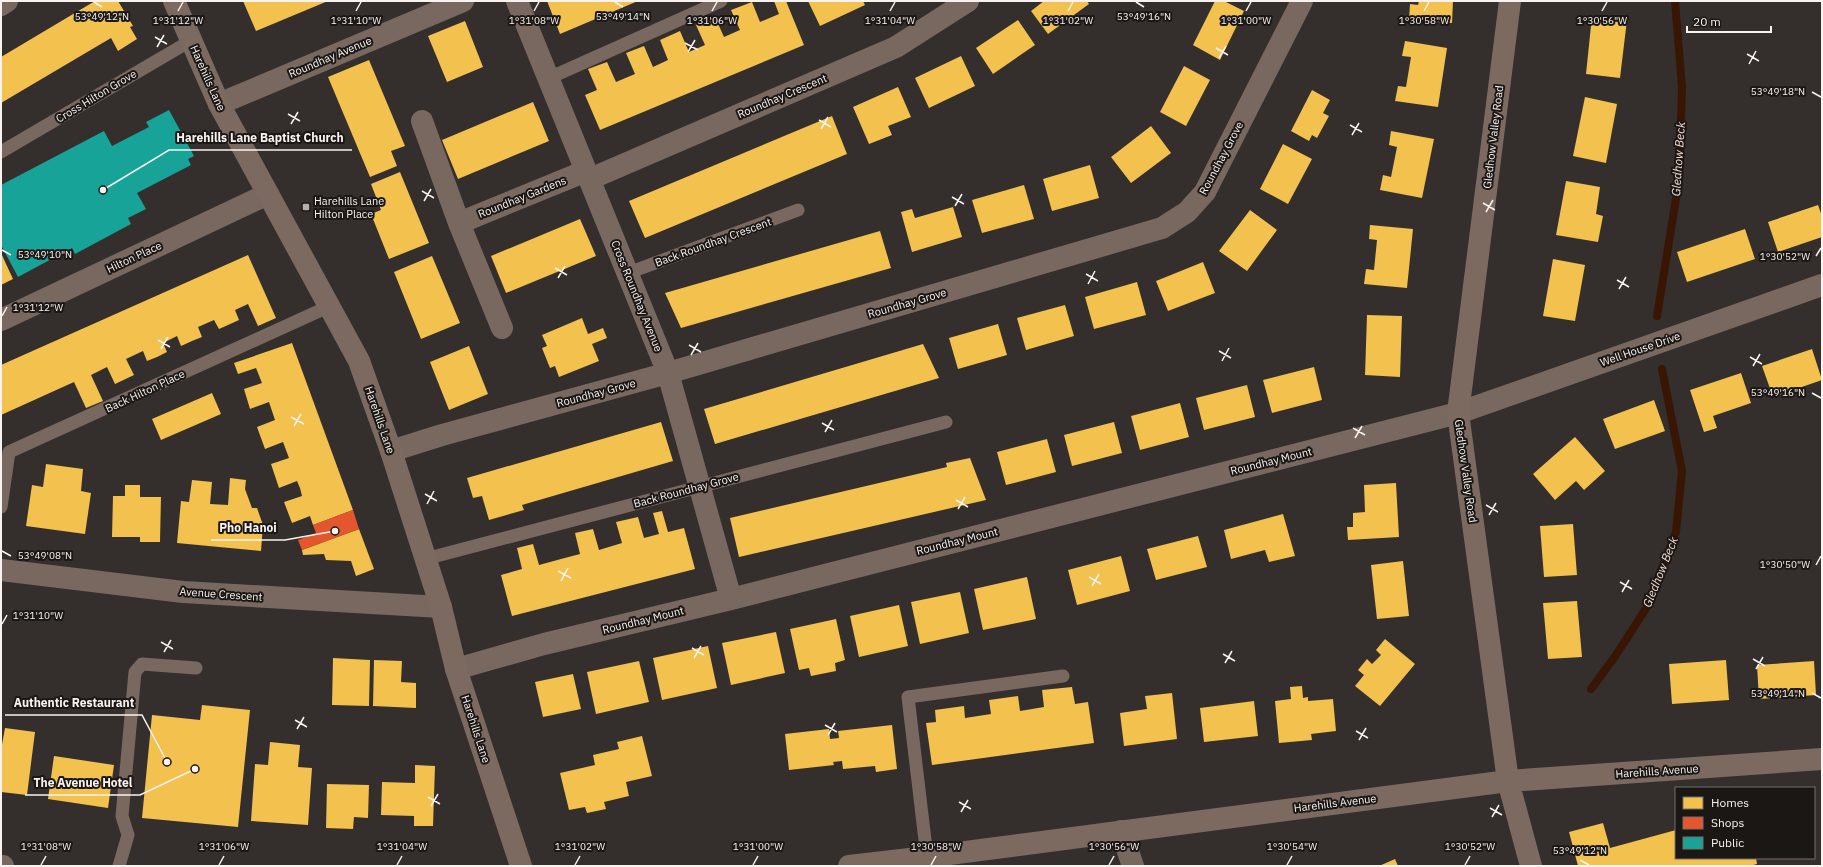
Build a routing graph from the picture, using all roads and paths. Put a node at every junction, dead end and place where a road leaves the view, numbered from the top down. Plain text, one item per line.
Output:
1 (7, 1) edge
2 (174, 1) edge
3 (463, 1) edge
4 (517, 1) edge
5 (721, 1) edge
6 (968, 1) edge
7 (1302, 1) edge
8 (1510, 1) edge
9 (1, 5) edge
10 (192, 40) junction
11 (549, 78) junction
12 (219, 104) junction
13 (422, 121) dead end
14 (1, 152) edge
15 (588, 175) junction
16 (268, 194) junction
17 (798, 210) dead end
18 (459, 223) junction
19 (628, 273) junction
20 (1822, 285) edge
21 (330, 306) junction
22 (1, 320) edge
23 (502, 328) dead end
24 (668, 373) junction
25 (1458, 413) junction
26 (946, 422) dead end
27 (391, 451) junction
28 (699, 487) junction
29 (1, 506) edge
30 (425, 559) junction
31 (1, 570) edge
32 (731, 599) junction
33 (441, 607) junction
34 (196, 668) dead end
35 (456, 669) junction
36 (1062, 676) dead end
37 (1822, 759) edge
38 (1508, 781) junction
39 (1121, 831) junction
40 (927, 857) junction
41 (119, 866) edge
42 (521, 866) edge
43 (849, 866) edge
44 (1133, 866) edge
45 (1531, 866) edge

1 - 9 street
2 - 10 street, Harehills Lane
3 - 12 street, Roundhay Avenue
4 - 11 street, Cross Roundhay Avenue
5 - 11 lane
6 - 15 street, Roundhay Crescent
7 - 24 street, Roundhay Grove
8 - 25 street, Gledhow Valley Road
10 - 12 street, Harehills Lane
10 - 14 lane, Cross Hilton Grove
11 - 15 street, Cross Roundhay Avenue
12 - 16 street, Harehills Lane
13 - 18 street
15 - 18 street, Roundhay Gardens
15 - 19 street, Cross Roundhay Avenue
16 - 21 street, Harehills Lane
16 - 22 street, Hilton Place
17 - 19 lane, Back Roundhay Crescent
18 - 23 street
19 - 24 street, Cross Roundhay Avenue
20 - 25 street, Well House Drive
21 - 27 street, Harehills Lane
21 - 29 lane, Back Hilton Place
24 - 27 street, Roundhay Grove
24 - 28 street, Cross Roundhay Avenue
25 - 32 street, Roundhay Mount
25 - 38 street, Gledhow Valley Road
26 - 28 lane, Back Roundhay Grove
27 - 30 street, Harehills Lane
28 - 30 lane, Back Roundhay Grove
28 - 32 street, Cross Roundhay Avenue
30 - 33 street, Harehills Lane
31 - 33 street, Avenue Crescent
32 - 35 street, Roundhay Mount
33 - 35 street, Harehills Lane
34 - 41 lane
35 - 42 street, Harehills Lane
36 - 40 lane
37 - 38 street, Harehills Avenue
38 - 39 street, Harehills Avenue
38 - 45 street, Gledhow Valley Road
39 - 40 street, Harehills Avenue
39 - 44 street
40 - 43 street, Harehills Avenue

